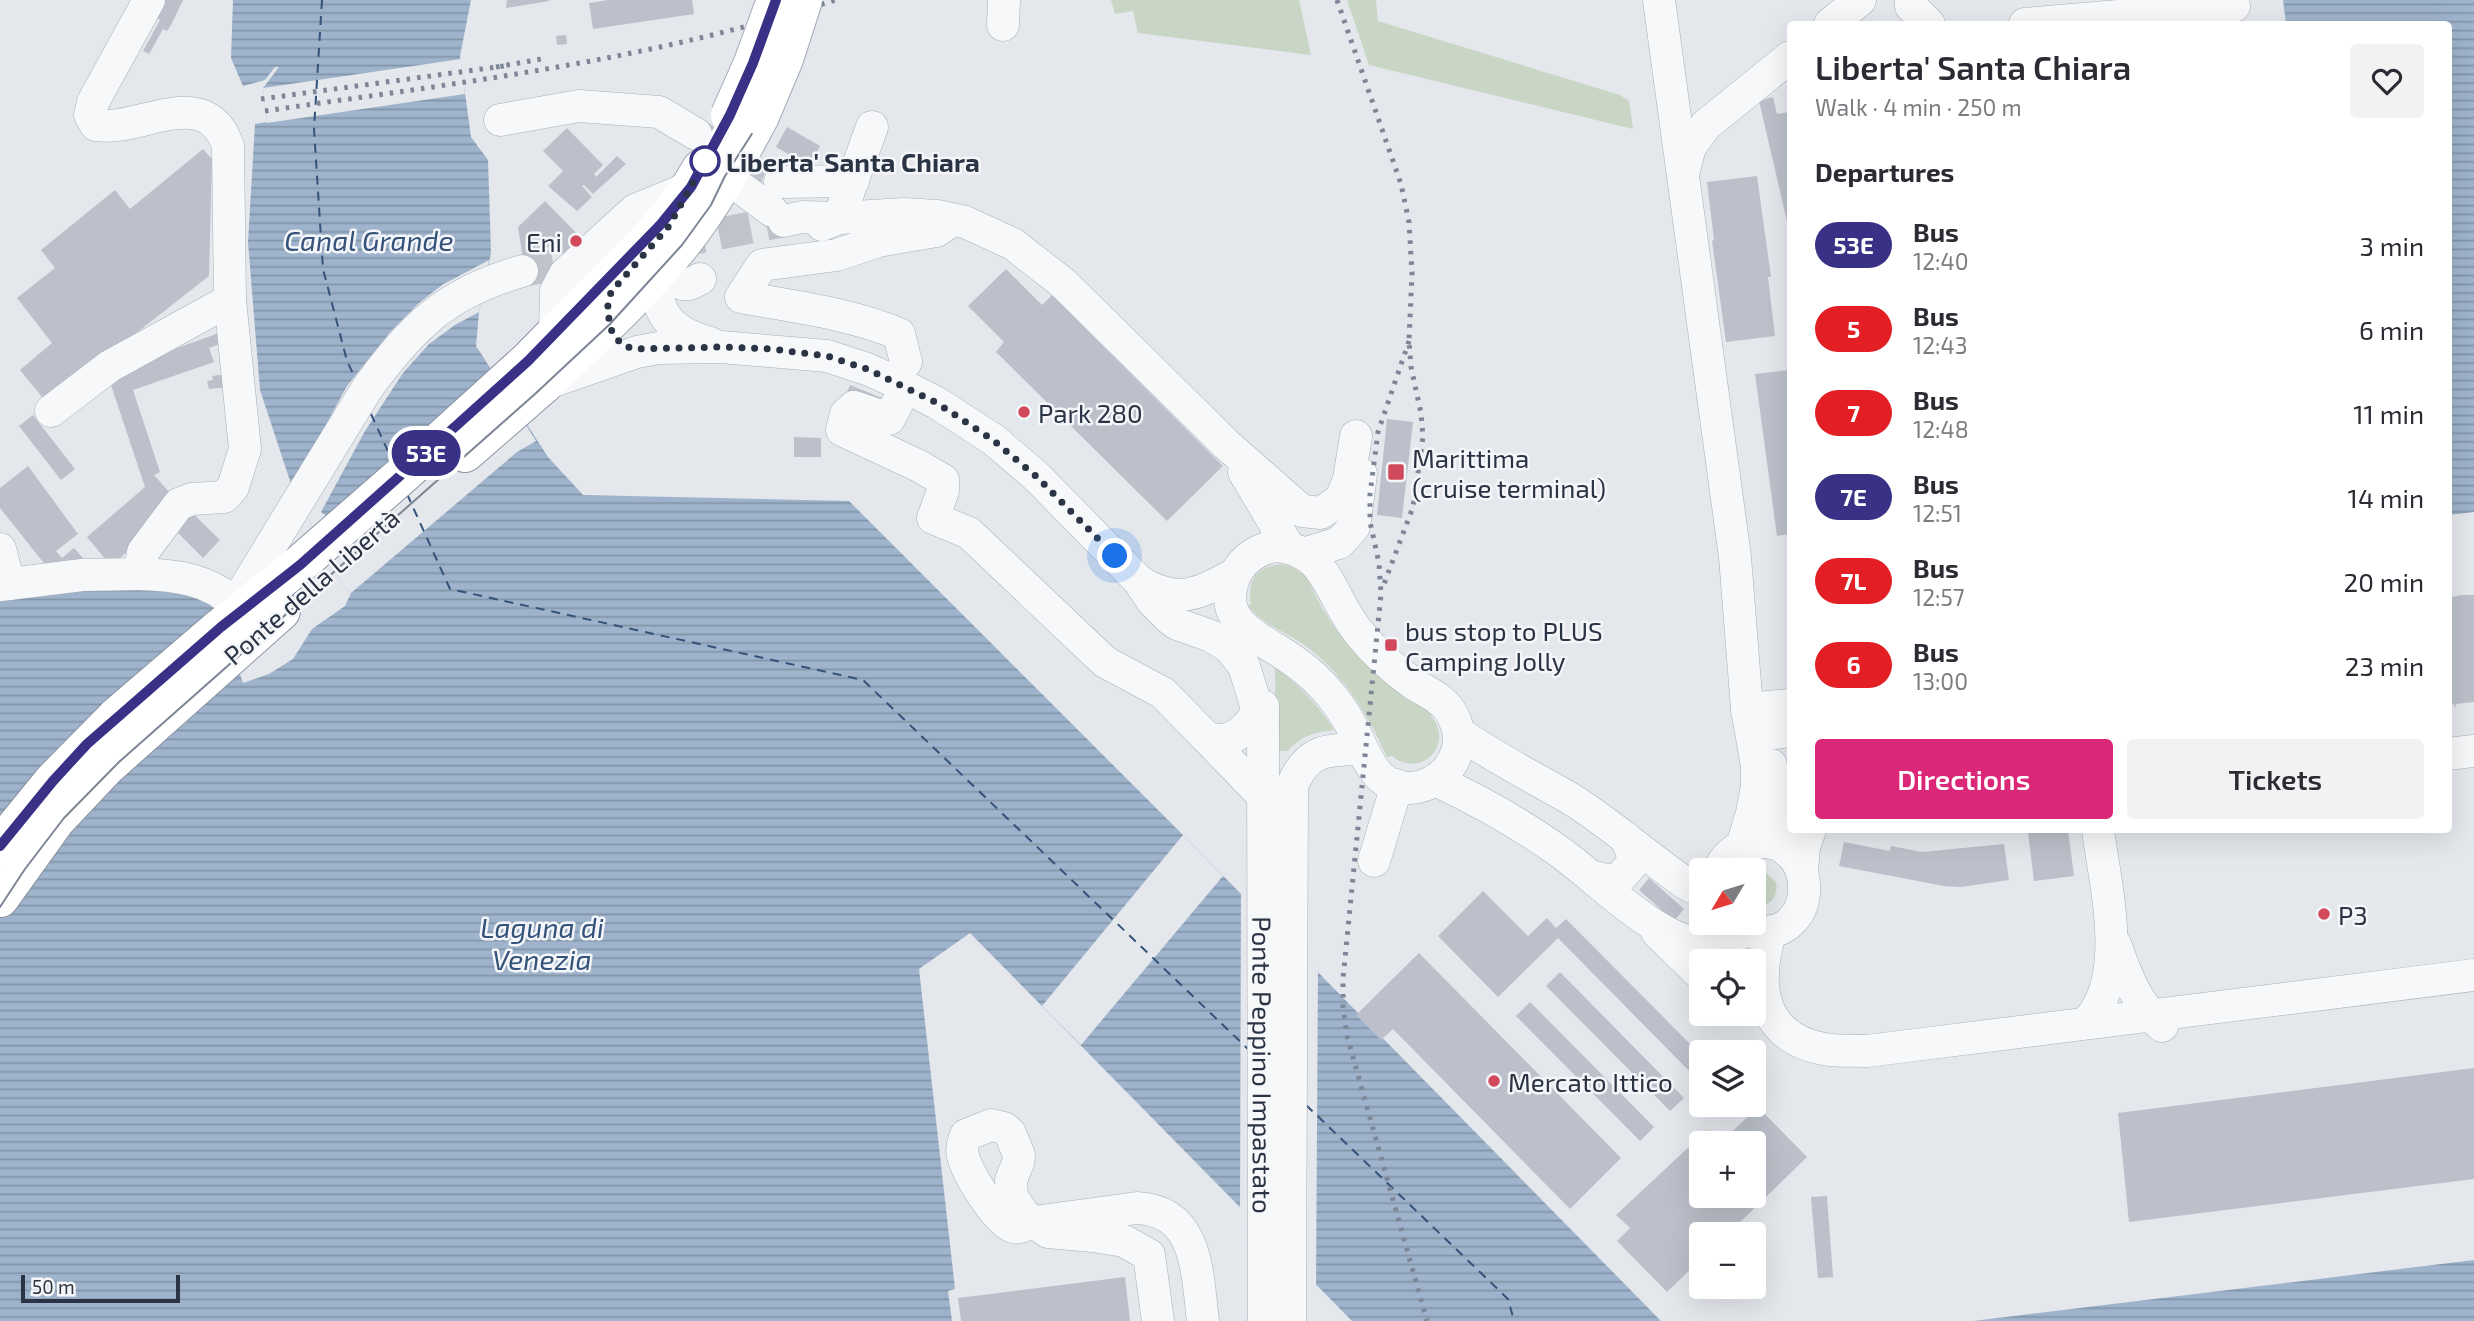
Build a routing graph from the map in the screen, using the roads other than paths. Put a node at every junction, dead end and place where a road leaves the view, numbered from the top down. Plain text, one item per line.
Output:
1 (149, 0) edge
2 (776, 0) edge
3 (803, 0) edge
4 (1659, 0) edge
5 (1860, 0) edge
6 (1911, 0) edge
7 (2234, 6) dead end
8 (1834, 21) edge
9 (1926, 21) edge
10 (2060, 21) edge
11 (1787, 59) edge
12 (745, 115) junction
13 (500, 120) dead end
14 (872, 127) dead end
15 (696, 134) tunnel mouth
16 (1682, 179) junction
17 (853, 181) junction
18 (708, 182) junction
19 (777, 213) junction
20 (839, 218) junction
21 (954, 220) junction
22 (521, 277) tunnel mouth
23 (679, 280) junction
24 (230, 300) junction
25 (601, 308) junction
26 (555, 331) junction
27 (721, 347) junction
28 (902, 348) dead end
29 (652, 349) junction
30 (531, 383) junction
31 (51, 411) dead end
32 (893, 412) dead end
33 (1227, 445) junction
34 (0, 549) edge
35 (1297, 550) junction
36 (301, 558) junction
37 (140, 574) junction
38 (1235, 574) junction
39 (1139, 581) junction
40 (5, 584) edge
41 (1179, 596) junction
42 (232, 627) junction
43 (1246, 629) junction
44 (1772, 717) edge
45 (1260, 720) junction
46 (1459, 733) junction
47 (1206, 737) junction
48 (1362, 748) junction
49 (2474, 751) edge
50 (2452, 754) edge
51 (1435, 780) junction
52 (1397, 785) junction
53 (1272, 804) junction
54 (1809, 833) edge
55 (2098, 833) edge
56 (1626, 838) junction
57 (0, 846) edge
58 (1742, 846) junction
59 (1727, 858) edge
60 (1374, 862) dead end
61 (1795, 862) junction
62 (1594, 877) junction
63 (1689, 885) edge
64 (0, 898) edge
65 (1644, 919) junction
66 (2111, 933) junction
67 (1748, 936) edge
68 (1689, 963) edge
69 (2474, 975) edge
70 (2474, 993) edge
71 (2087, 1023) junction
72 (2161, 1023) junction
73 (1761, 1026) edge
74 (1158, 1321) edge
75 (1203, 1321) edge
76 (1264, 1321) edge
77 (1290, 1321) edge

1 - 24 street
2 - 12 main road, Ponte della Libertà, bridge
3 - 12 main road, Ponte della Libertà, bridge
4 - 16 street
5 - 8 street
6 - 9 street
7 - 10 street
11 - 16 street
12 - 18 main road, Ponte della Libertà
13 - 15 street
14 - 17 street
16 - 44 street
17 - 19 street
17 - 20 street
18 - 19 street
18 - 23 main road, Ponte della Libertà
18 - 25 main road, Ponte della Libertà
18 - 26 street
19 - 20 street
20 - 21 street
21 - 28 street
21 - 33 street
22 - 36 street
23 - 25 main road, Ponte della Libertà
23 - 27 street
24 - 31 street
24 - 37 street
25 - 26 main road, Ponte della Libertà
25 - 29 street
25 - 30 main road, Ponte della Libertà
26 - 30 main road, Ponte della Libertà
27 - 29 street
27 - 39 street
29 - 30 street
30 - 36 main road, Ponte della Libertà
32 - 47 street
33 - 35 street
33 - 35 street
34 - 40 street
35 - 38 street
35 - 46 street
36 - 42 main road, Ponte della Libertà
36 - 42 street
37 - 40 street
37 - 42 street
38 - 41 street
38 - 43 street
39 - 41 street
39 - 45 street
41 - 43 street
42 - 57 main road, Ponte della Libertà
42 - 64 main road, Ponte della Libertà
43 - 45 street
43 - 48 street
44 - 58 street
44 - 61 street
45 - 47 street
45 - 53 street
46 - 51 street
46 - 56 street
47 - 53 street
48 - 52 street
48 - 53 street
49 - 50 street
51 - 52 street
51 - 62 street
52 - 60 street
53 - 76 street, Ponte Peppino Impastato
53 - 77 street, Ponte Peppino Impastato
54 - 61 street
55 - 66 street
56 - 62 street
56 - 63 street
58 - 59 street
58 - 61 street
61 - 67 street
62 - 65 street
65 - 67 street
65 - 68 street
66 - 71 street
66 - 72 street
67 - 71 street
69 - 72 street
70 - 72 street
71 - 72 street
72 - 73 street
74 - 75 street

